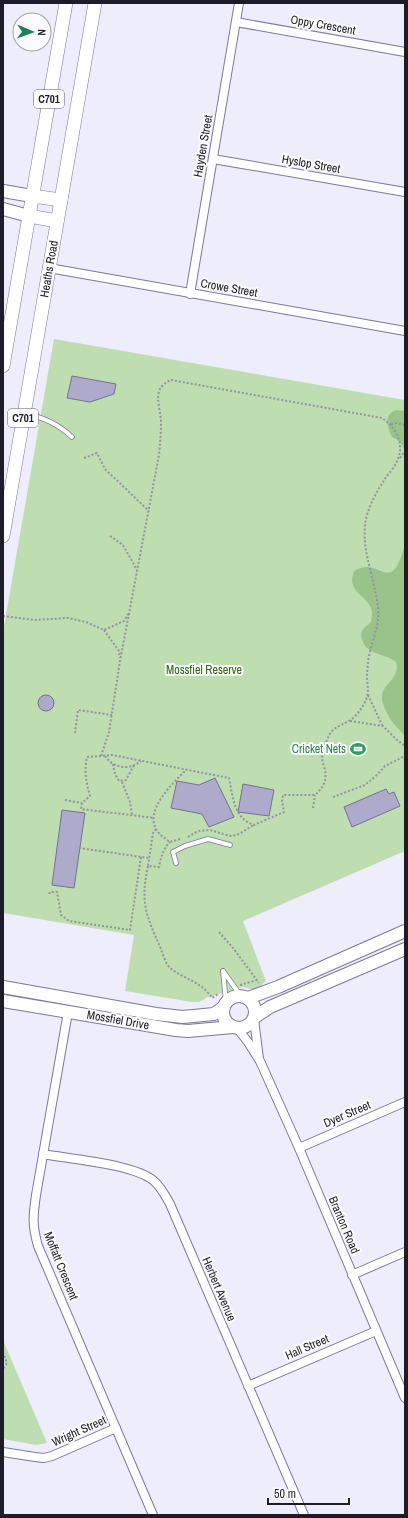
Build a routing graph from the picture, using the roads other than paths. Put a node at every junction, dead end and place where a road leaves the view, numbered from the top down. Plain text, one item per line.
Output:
1 (66, 3) edge
2 (94, 3) edge
3 (239, 3) edge
4 (236, 22) junction
5 (405, 52) edge
6 (213, 159) junction
7 (3, 191) edge
8 (405, 192) edge
9 (32, 196) junction
10 (61, 200) junction
11 (3, 209) edge
12 (29, 216) junction
13 (57, 221) junction
14 (49, 268) junction
15 (190, 294) junction
16 (405, 330) edge
17 (3, 366) edge
18 (24, 414) junction
19 (72, 437) dead end
20 (3, 536) edge
21 (230, 845) dead end
22 (176, 863) dead end
23 (405, 931) edge
24 (405, 948) edge
25 (3, 987) edge
26 (243, 993) junction
27 (70, 998) junction
28 (3, 1001) edge
29 (225, 1005) junction
30 (68, 1012) junction
31 (254, 1018) junction
32 (235, 1028) junction
33 (260, 1062) junction
34 (405, 1102) edge
35 (299, 1148) junction
36 (43, 1154) junction
37 (405, 1252) edge
38 (352, 1275) junction
39 (376, 1331) junction
40 (248, 1386) junction
41 (405, 1398) edge
42 (116, 1428) junction
43 (3, 1452) edge
44 (153, 1515) edge
45 (304, 1515) edge

1 - 9 main road, C701
2 - 10 main road, Heaths Road / C701
3 - 4 street, Hayden Street
4 - 5 street, Oppy Crescent
4 - 6 street, Hayden Street
6 - 8 street, Hyslop Street
6 - 15 street, Hayden Street
7 - 9 street
9 - 10 main road
9 - 12 main road, C701
10 - 13 main road, Heaths Road / C701
11 - 12 street
12 - 13 main road
12 - 17 main road, C701
13 - 14 main road, Heaths Road / C701
14 - 15 street, Crowe Street
14 - 18 main road, Heaths Road / C701
15 - 16 street, Crowe Street
18 - 19 lane
18 - 20 main road, Heaths Road / C701
21 - 22 lane
23 - 26 street
24 - 31 street
25 - 27 street, Mossfiel Drive
26 - 29 street
26 - 29 lane
26 - 31 street
27 - 29 street, Mossfiel Drive
27 - 30 street
28 - 30 street, Mossfiel Drive
29 - 32 street
30 - 32 street, Mossfiel Drive
30 - 36 street, Moffatt Crescent
31 - 32 street
31 - 33 street, Branton Road
32 - 33 street, Branton Road
33 - 35 street, Branton Road
34 - 35 street, Dyer Street
35 - 38 street, Branton Road
36 - 40 street, Herbert Avenue
36 - 42 street, Moffatt Crescent
37 - 38 street
38 - 39 street, Branton Road
39 - 40 street, Hall Street
39 - 41 street, Branton Road
40 - 45 street, Herbert Avenue
42 - 43 street, Wright Street
42 - 44 street, Moffatt Crescent

